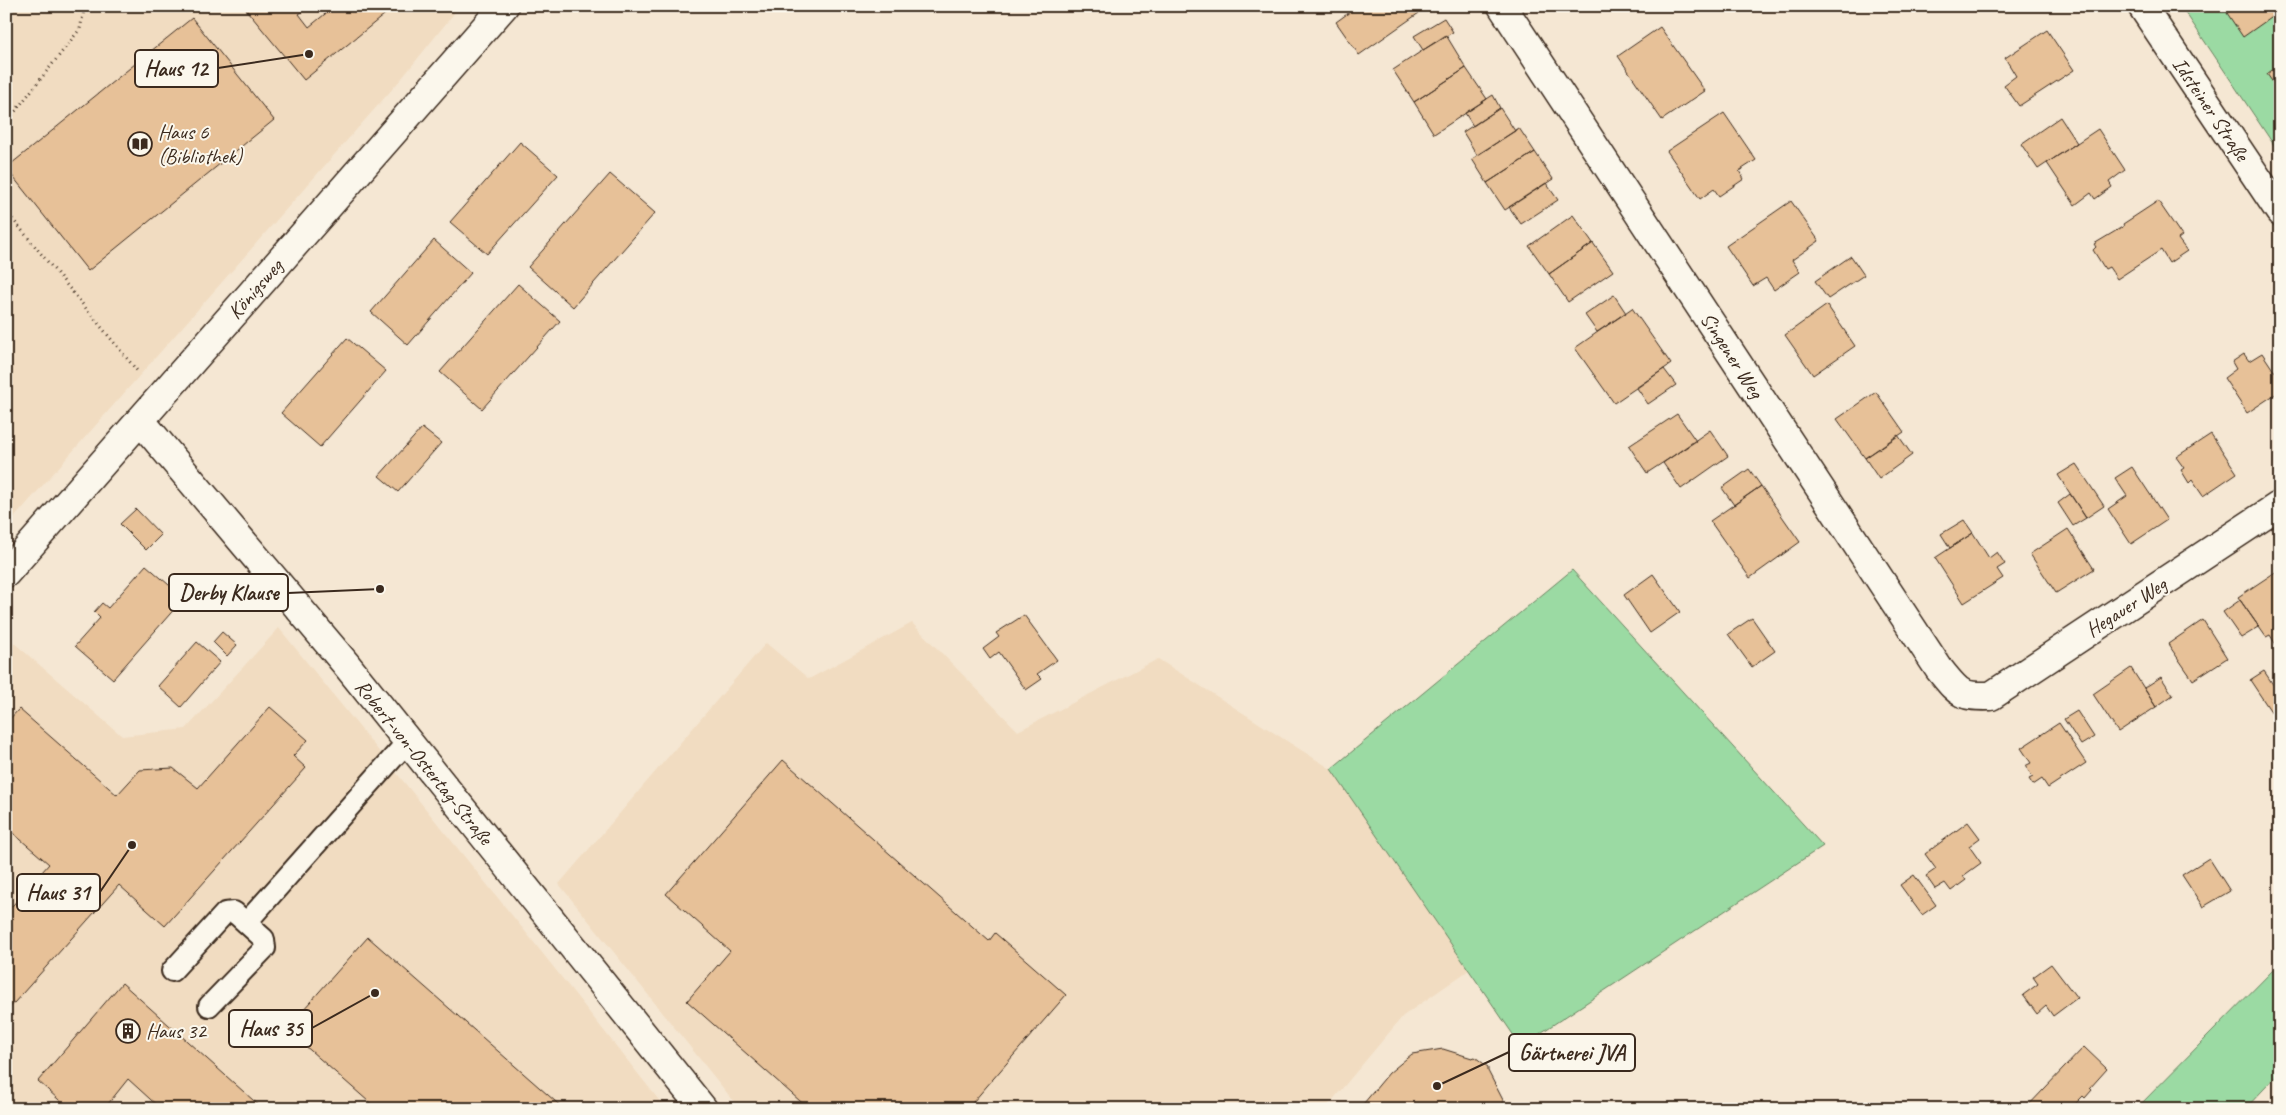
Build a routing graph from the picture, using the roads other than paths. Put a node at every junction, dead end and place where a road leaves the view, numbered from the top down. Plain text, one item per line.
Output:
1 (504, 6) edge
2 (1502, 6) edge
3 (2142, 6) edge
4 (2280, 212) edge
5 (140, 420) junction
6 (2280, 505) edge
7 (6, 573) edge
8 (1969, 697) joint
9 (408, 741) junction
10 (246, 923) junction
11 (172, 970) dead end
12 (209, 1006) dead end
13 (703, 1109) edge

1 - 5 street, Königsweg
2 - 8 street, Singener Weg
3 - 4 street, Idsteiner Straße
5 - 7 street, Königsweg
5 - 9 street, Robert-von-Ostertag-Straße
6 - 8 street, Hegauer Weg
9 - 10 lane
9 - 13 street, Robert-von-Ostertag-Straße
10 - 11 lane
10 - 12 lane

